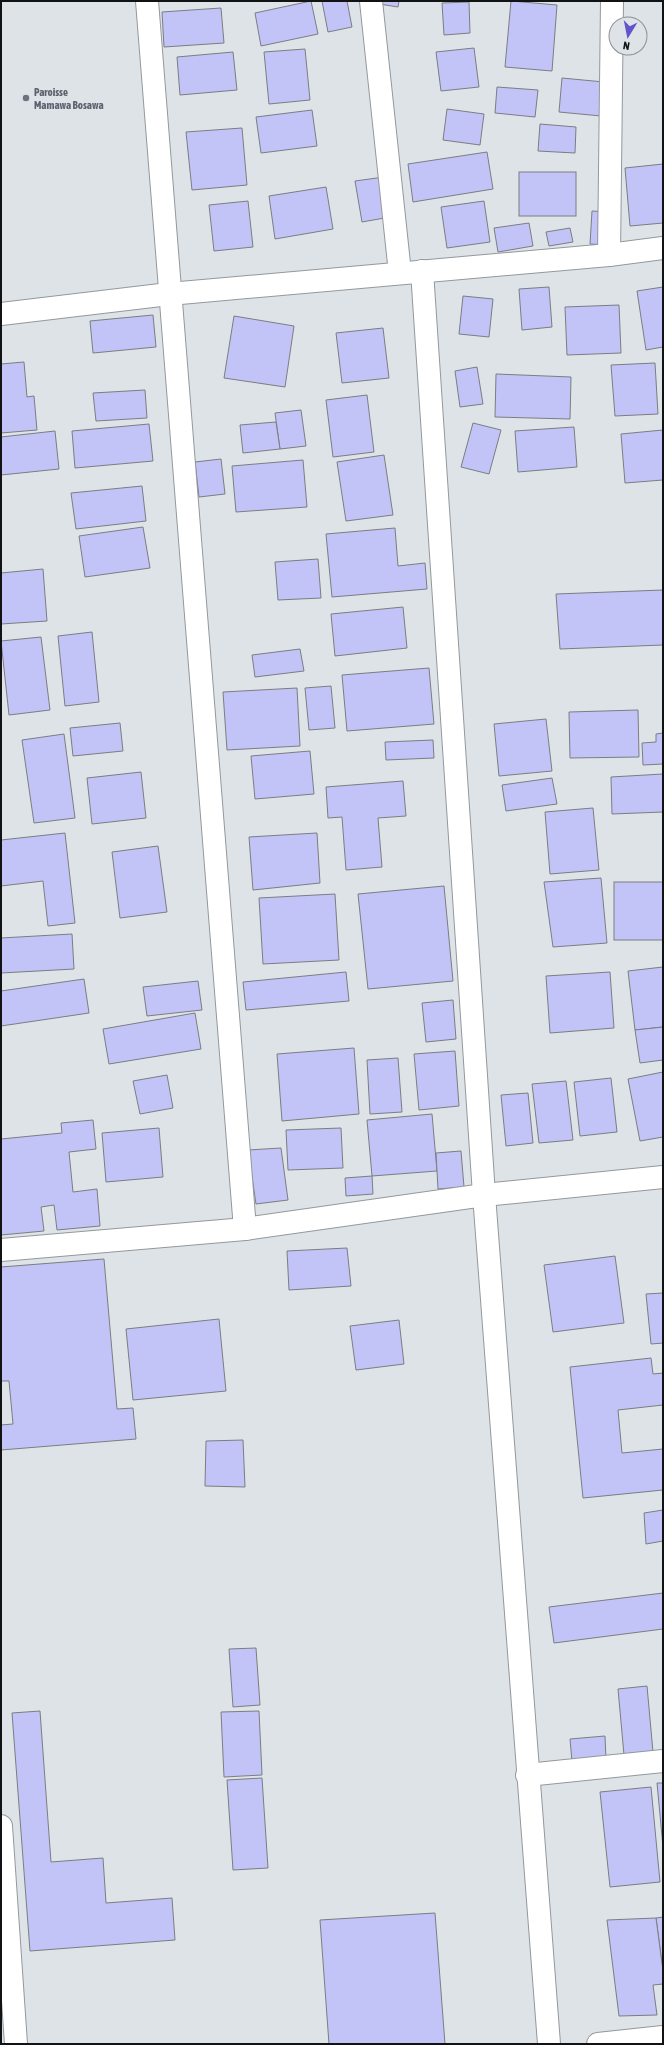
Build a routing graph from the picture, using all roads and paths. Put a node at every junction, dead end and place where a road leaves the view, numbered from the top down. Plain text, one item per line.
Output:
1 (147, 1) edge
2 (371, 1) edge
3 (612, 1) edge
4 (663, 248) edge
5 (610, 255) junction
6 (422, 271) junction
7 (400, 273) junction
8 (169, 294) junction
9 (1, 314) edge
10 (663, 1177) edge
11 (484, 1195) junction
12 (245, 1229) junction
13 (1, 1250) edge
14 (663, 1761) edge
15 (527, 1775) junction
16 (1, 1826) edge
17 (663, 2037) edge
18 (16, 2044) edge
19 (549, 2044) edge
20 (598, 2044) edge

1 - 8 street
2 - 7 street
3 - 5 street
4 - 5 street
5 - 6 street
6 - 7 street
6 - 11 street
7 - 8 street
8 - 9 street
8 - 12 street
10 - 11 street
11 - 12 street
11 - 15 street
12 - 13 street
14 - 15 street
15 - 19 street
16 - 18 street
17 - 20 street

